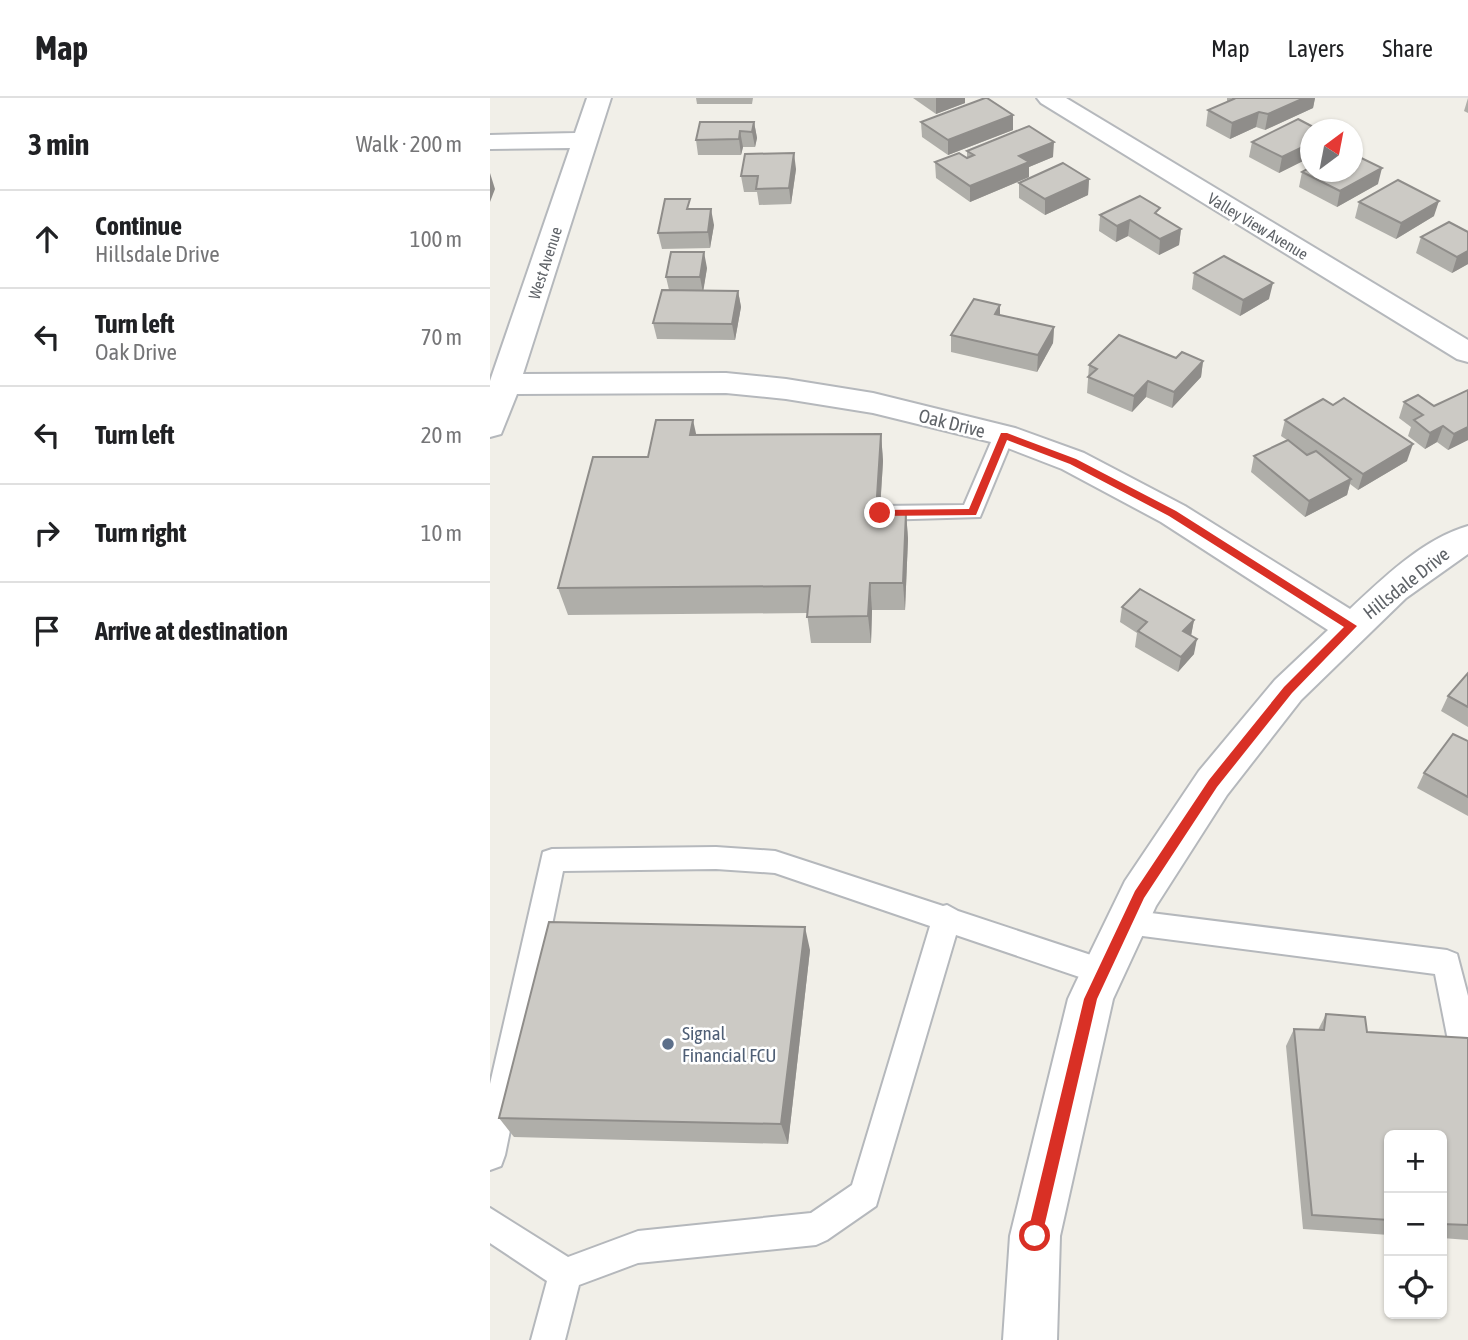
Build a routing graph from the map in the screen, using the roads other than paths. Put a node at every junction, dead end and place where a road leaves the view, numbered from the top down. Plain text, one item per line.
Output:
1 (599, 98) edge
2 (1049, 98) edge
3 (585, 140) junction
4 (490, 142) edge
5 (1468, 353) edge
6 (505, 384) junction
7 (490, 427) edge
8 (1004, 435) junction
9 (880, 513) edge
10 (1468, 538) edge
11 (1351, 626) junction
12 (947, 918) junction
13 (1126, 922) junction
14 (1103, 972) junction
15 (1468, 1066) edge
16 (490, 1155) edge
17 (490, 1224) edge
18 (565, 1274) junction
19 (548, 1340) edge
20 (1030, 1340) edge

1 - 3 street, West Avenue
2 - 5 street, Valley View Avenue
3 - 4 street
3 - 6 street, West Avenue
6 - 7 street, West Avenue
6 - 8 street, Oak Drive
8 - 9 lane
8 - 11 street, Oak Drive
10 - 11 street, Hillsdale Drive
11 - 13 street, Hillsdale Drive
12 - 14 lane
12 - 16 lane
12 - 18 lane
13 - 14 street, Hillsdale Drive
13 - 15 lane
14 - 20 street, Hillsdale Drive
17 - 18 lane
18 - 19 lane

